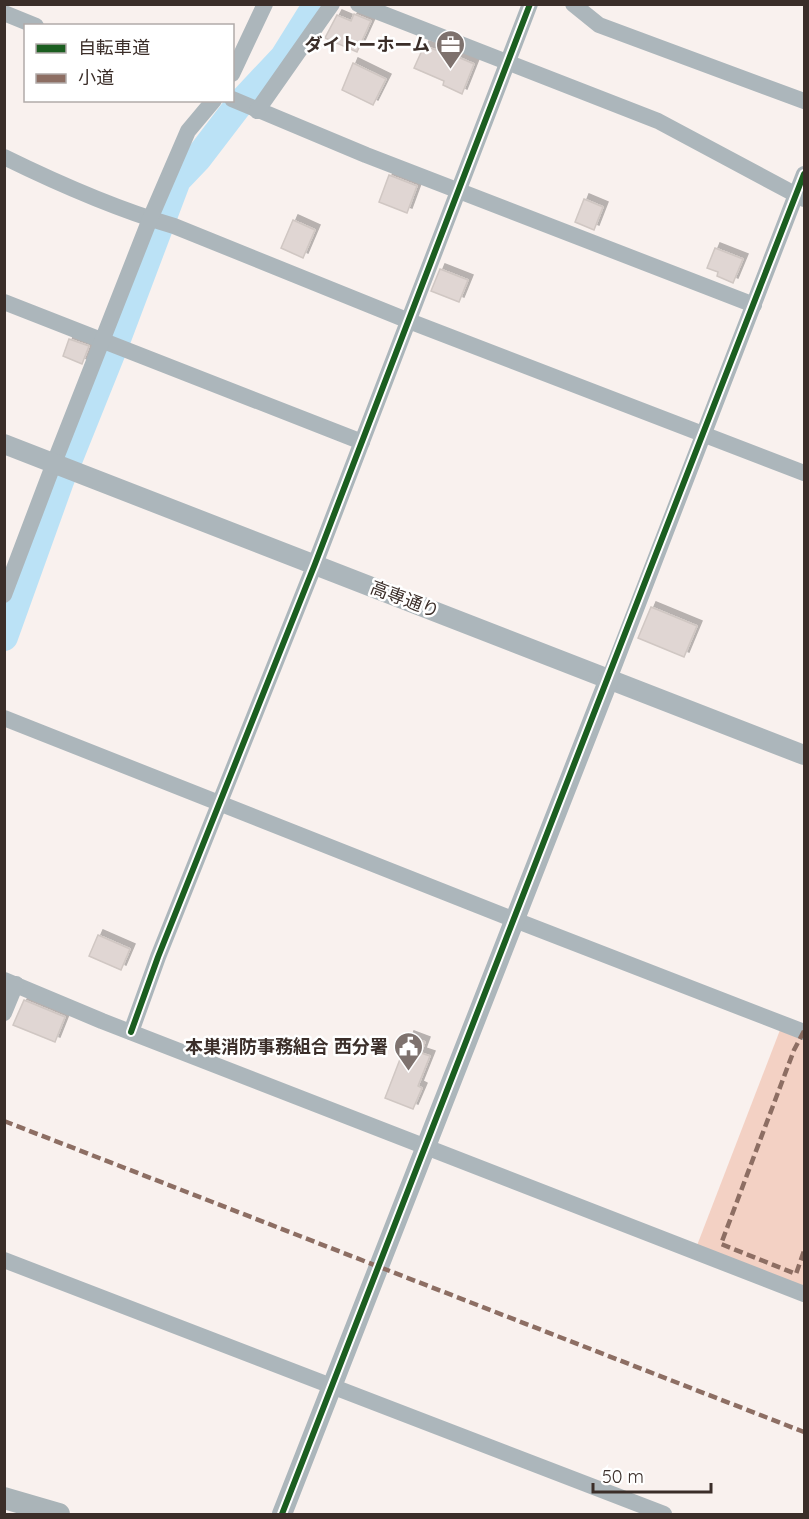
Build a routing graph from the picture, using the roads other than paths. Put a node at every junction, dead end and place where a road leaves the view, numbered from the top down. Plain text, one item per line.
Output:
1 (264, 4) edge
2 (332, 4) edge
3 (530, 4) edge
4 (573, 4) edge
5 (365, 6) edge
6 (4, 13) edge
7 (31, 24) edge
8 (507, 63) junction
9 (234, 70) edge
10 (234, 100) edge
11 (804, 101) edge
12 (212, 102) edge
13 (257, 111) junction
14 (4, 157) edge
15 (804, 174) edge
16 (460, 190) junction
17 (800, 198) edge
18 (150, 219) junction
19 (4, 302) edge
20 (754, 305) junction
21 (409, 321) junction
22 (102, 340) junction
23 (703, 434) junction
24 (362, 442) junction
25 (4, 444) edge
26 (62, 466) junction
27 (804, 473) edge
28 (315, 564) junction
29 (4, 595) edge
30 (609, 679) junction
31 (4, 718) edge
32 (804, 754) edge
33 (219, 804) junction
34 (515, 920) junction
35 (10, 982) edge
36 (4, 1013) edge
37 (131, 1032) junction
38 (804, 1032) edge
39 (425, 1147) junction
40 (4, 1260) edge
41 (804, 1294) edge
42 (331, 1385) junction
43 (4, 1498) edge
44 (59, 1515) edge
45 (282, 1515) edge
46 (664, 1515) edge

1 - 9 street
2 - 13 street
3 - 8 street
4 - 11 street
5 - 8 street
6 - 7 street
8 - 16 street
8 - 17 street
10 - 13 street
12 - 18 street
13 - 16 street
14 - 18 street
15 - 17 street
16 - 20 street
16 - 21 street
17 - 20 street
18 - 21 street
18 - 22 street
19 - 22 street
20 - 23 street
21 - 23 street
21 - 24 street
22 - 24 street
22 - 26 street
23 - 27 street
23 - 30 street
24 - 28 street
25 - 26 street, 高専通り
26 - 28 street, 高専通り
26 - 29 street
28 - 30 street, 高専通り
28 - 33 street
30 - 32 street, 高専通り
30 - 34 street
31 - 33 street
33 - 34 street
33 - 37 street
34 - 38 street
34 - 39 street
35 - 36 street
35 - 37 street
37 - 39 street
39 - 41 street
39 - 42 street
40 - 42 street
42 - 45 street
42 - 46 street
43 - 44 main road

